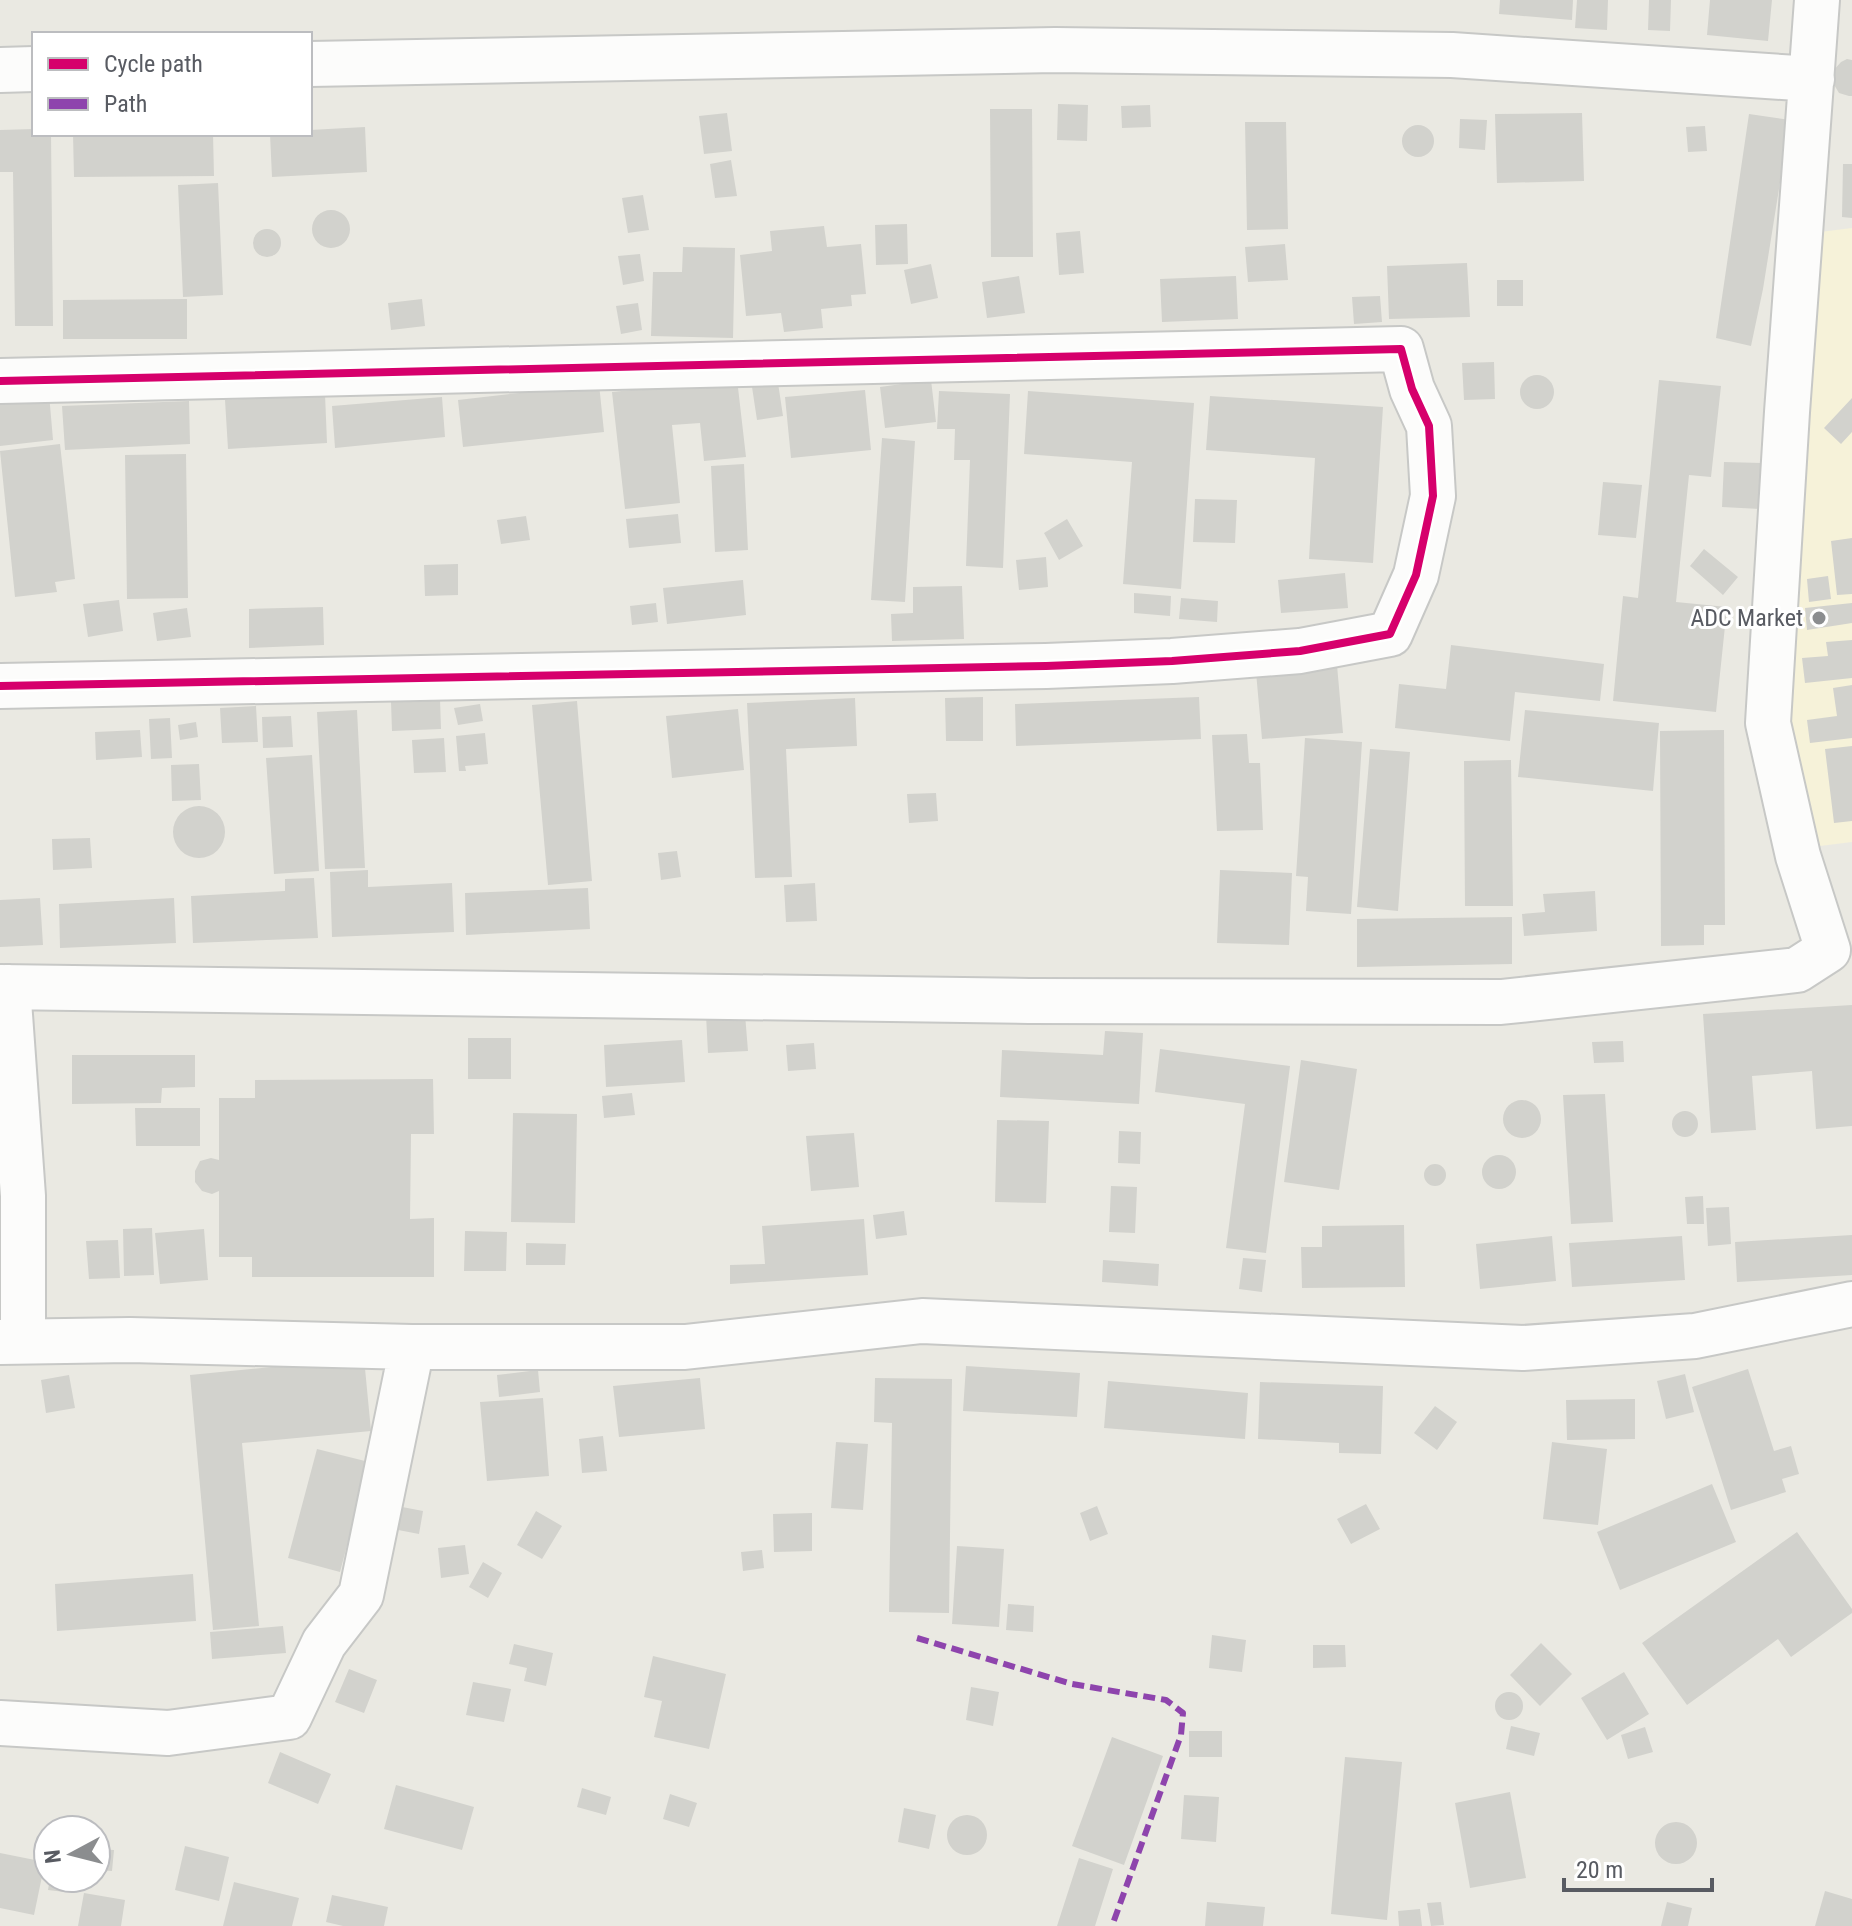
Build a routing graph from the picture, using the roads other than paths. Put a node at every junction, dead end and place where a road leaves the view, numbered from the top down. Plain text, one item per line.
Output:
1 (1817, 0) edge
2 (312, 64) edge
3 (32, 69) edge
4 (0, 70) edge
5 (1812, 79) junction
6 (0, 381) edge
7 (0, 686) edge
8 (1840, 964) edge
9 (4, 987) edge
10 (1852, 1304) edge
11 (12, 1342) edge
12 (412, 1347) junction
13 (0, 1723) edge

1 - 5 street
2 - 5 street
3 - 4 street
5 - 8 street
6 - 7 street
8 - 9 street
9 - 11 street
10 - 12 street
11 - 12 street
12 - 13 street

